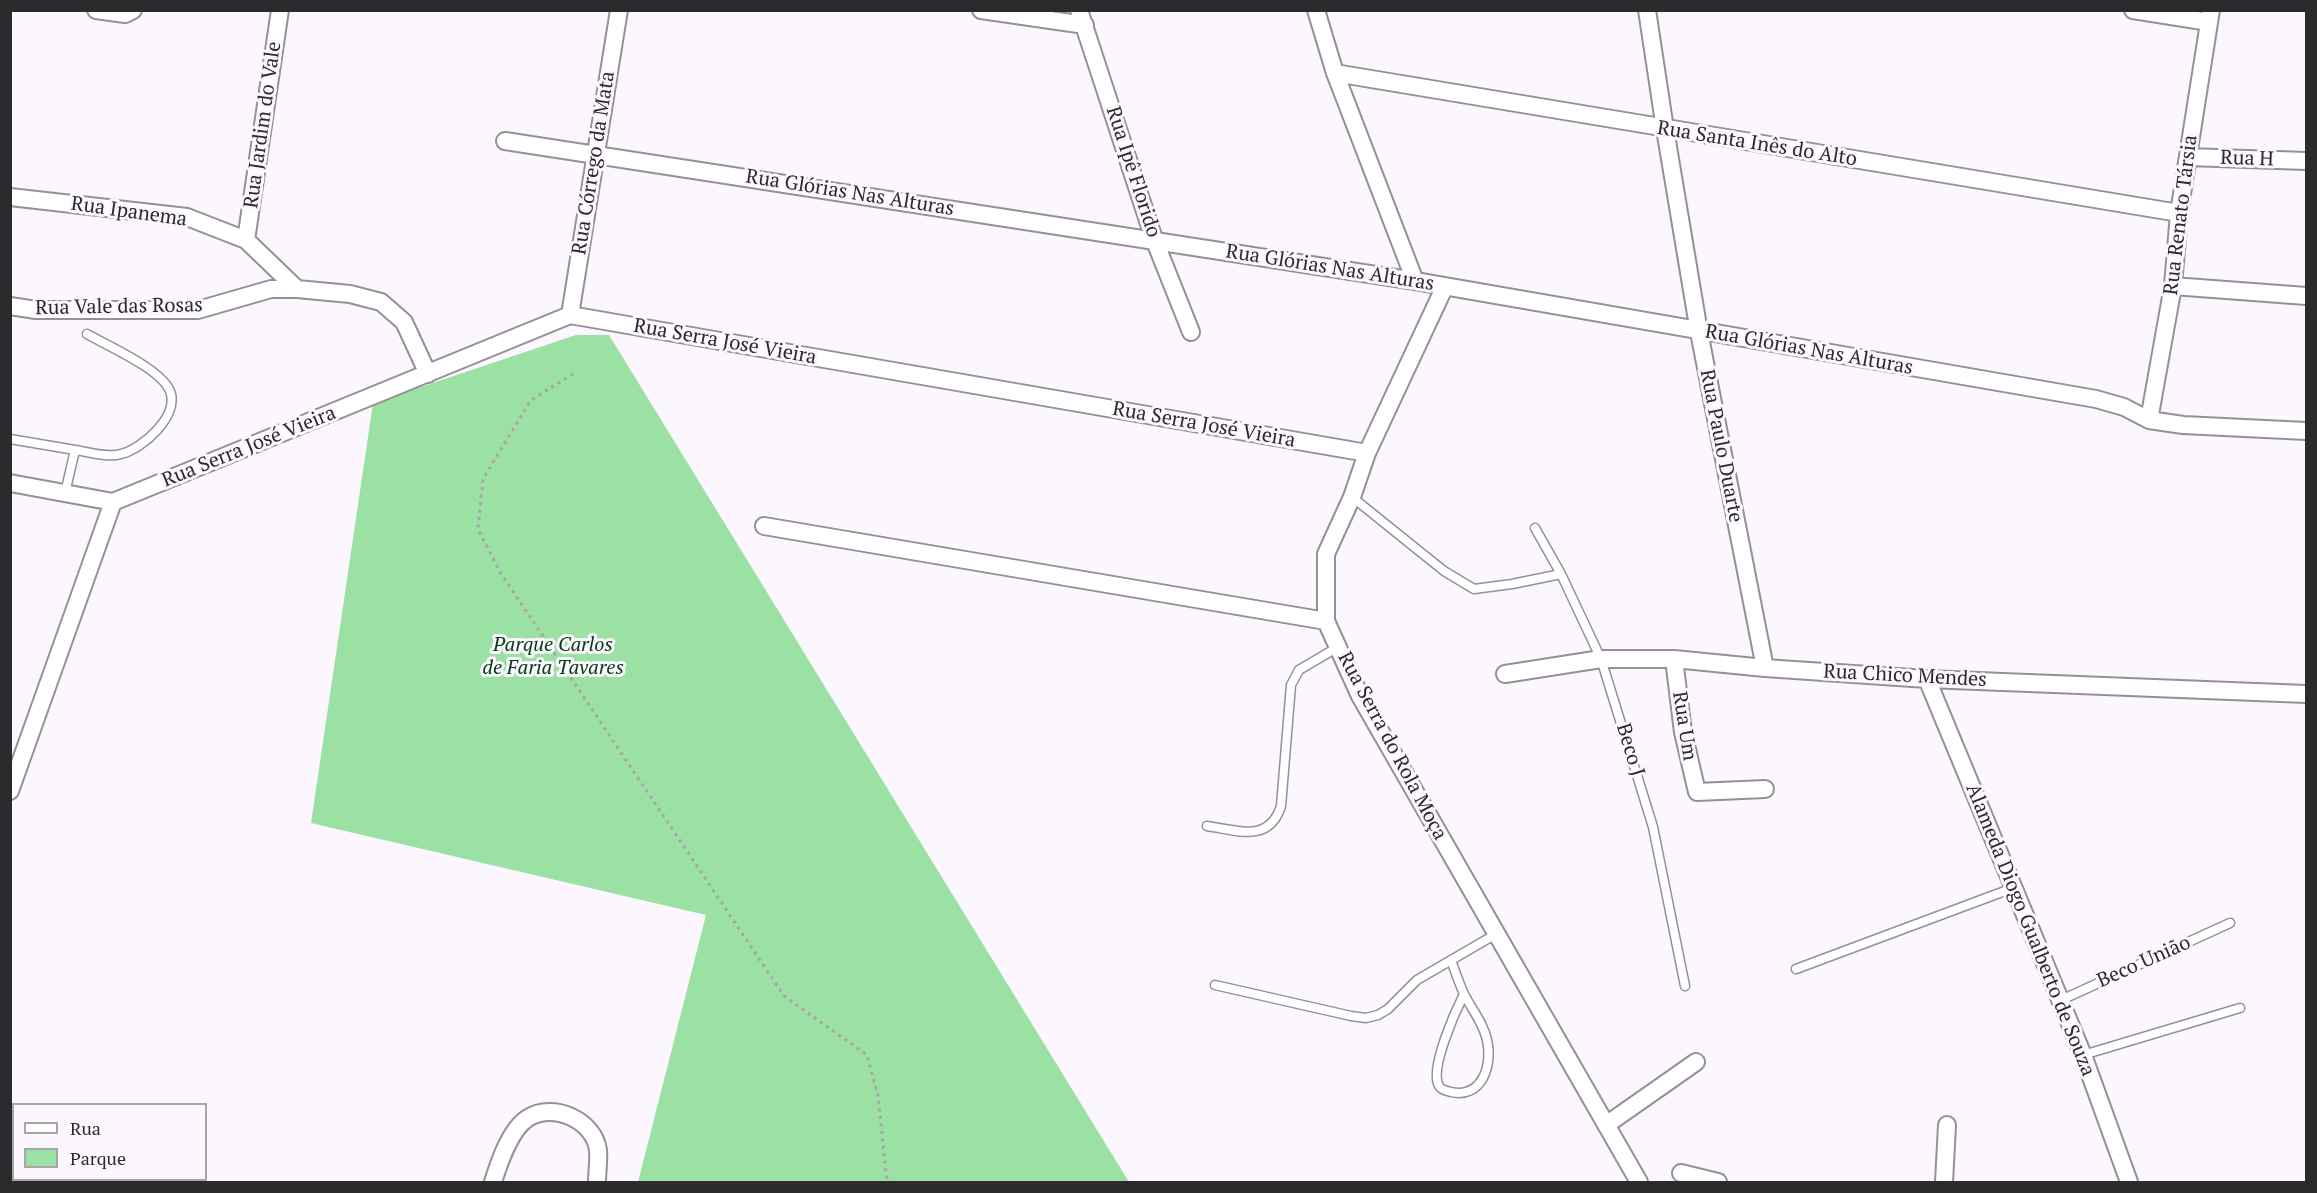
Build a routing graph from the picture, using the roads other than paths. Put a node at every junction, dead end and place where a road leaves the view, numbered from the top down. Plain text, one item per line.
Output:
1 (96, 10) edge
2 (280, 10) edge
3 (619, 10) edge
4 (981, 10) edge
5 (1316, 10) edge
6 (1647, 10) edge
7 (2133, 10) edge
8 (132, 12) edge
9 (2210, 16) edge
10 (1082, 18) edge
11 (1335, 73) junction
12 (1665, 129) junction
13 (505, 141) dead end
14 (595, 153) junction
15 (2188, 157) junction
16 (2307, 161) edge
17 (10, 197) edge
18 (2179, 213) junction
19 (1154, 239) junction
20 (246, 240) junction
21 (1415, 281) junction
22 (1445, 286) junction
23 (2173, 286) junction
24 (297, 289) junction
25 (2307, 296) edge
26 (10, 306) edge
27 (570, 315) junction
28 (1191, 332) dead end
29 (1699, 332) junction
30 (87, 334) dead end
31 (429, 374) junction
32 (2149, 420) junction
33 (2307, 430) edge
34 (10, 439) edge
35 (75, 450) junction
36 (1367, 453) junction
37 (10, 483) edge
38 (65, 493) junction
39 (1352, 496) junction
40 (113, 502) junction
41 (764, 526) dead end
42 (1535, 528) dead end
43 (1561, 574) junction
44 (1326, 621) junction
45 (1338, 647) junction
46 (1601, 659) junction
47 (1674, 659) junction
48 (1765, 668) junction
49 (1505, 674) dead end
50 (1927, 679) junction
51 (2307, 694) edge
52 (1765, 789) dead end
53 (10, 792) edge
54 (1207, 826) dead end
55 (2013, 888) junction
56 (2230, 923) dead end
57 (1496, 934) junction
58 (1451, 960) junction
59 (1796, 969) dead end
60 (1215, 985) dead end
61 (1685, 986) dead end
62 (1464, 994) junction
63 (2059, 1001) junction
64 (2240, 1008) dead end
65 (2083, 1054) junction
66 (1696, 1062) dead end
67 (1606, 1125) junction
68 (1947, 1125) dead end
69 (1682, 1173) dead end
70 (493, 1182) edge
71 (597, 1182) edge
72 (1639, 1182) edge
73 (1718, 1182) edge
74 (1944, 1182) edge
75 (2129, 1182) edge

1 - 8 street
2 - 20 street, Rua Jardim do Vale
3 - 14 street, Rua Córrego da Mata
4 - 10 street
5 - 11 street
6 - 12 street, Rua Paulo Duarte
7 - 9 street
9 - 15 street, Rua Renato Társia
10 - 19 street, Rua Ipê Florido
11 - 12 street, Rua Santa Inês do Alto
11 - 21 street
12 - 18 street, Rua Santa Inês do Alto
12 - 29 street, Rua Paulo Duarte
13 - 14 street, Rua Glórias Nas Alturas
14 - 19 street, Rua Glórias Nas Alturas
14 - 27 street, Rua Córrego da Mata
15 - 16 street, Rua H
15 - 18 street, Rua Renato Társia
17 - 20 street, Rua Ipanema
18 - 23 street, Rua Renato Társia
19 - 21 street, Rua Glórias Nas Alturas
19 - 28 street, Rua Ipê Florido
20 - 24 street, Rua Ipanema
21 - 22 street, Rua Glórias Nas Alturas
22 - 29 street, Rua Glórias Nas Alturas
22 - 36 street, Rua Serra do Rola Moça
23 - 25 street
23 - 32 street, Rua Renato Társia
24 - 26 street, Rua Vale das Rosas
24 - 31 street, Rua Vale das Rosas
27 - 31 street, Rua Serra José Vieira
27 - 36 street, Rua Serra José Vieira
29 - 32 street, Rua Glórias Nas Alturas
29 - 48 street, Rua Paulo Duarte
30 - 35 lane
31 - 40 street, Rua Serra José Vieira
32 - 33 street, Rua Glórias Nas Alturas
34 - 35 lane
35 - 38 lane
36 - 39 street, Rua Serra do Rola Moça
37 - 38 street
38 - 40 street
39 - 43 lane
39 - 44 street, Rua Serra do Rola Moça
40 - 53 street
41 - 44 street
42 - 43 lane, Beco J
43 - 46 lane, Beco J
44 - 45 street, Rua Serra do Rola Moça
45 - 54 lane
45 - 57 street, Rua Serra do Rola Moça
46 - 47 street, Rua Chico Mendes
46 - 49 street, Rua Chico Mendes
46 - 61 lane, Beco J
47 - 48 street, Rua Chico Mendes
47 - 52 street, Rua Um
48 - 50 street, Rua Chico Mendes
50 - 51 street, Rua Chico Mendes
50 - 55 street, Alameda Diogo Gualberto de Souza
55 - 59 lane
55 - 63 street, Alameda Diogo Gualberto de Souza
56 - 63 lane, Beco União
57 - 58 lane
57 - 67 street, Rua Serra do Rola Moça
58 - 60 lane
58 - 62 lane
62 - 62 lane
63 - 65 street, Alameda Diogo Gualberto de Souza
64 - 65 lane
65 - 75 street, Alameda Diogo Gualberto de Souza
66 - 67 street
67 - 72 street, Rua Serra do Rola Moça
68 - 74 street
69 - 73 street
70 - 71 street

